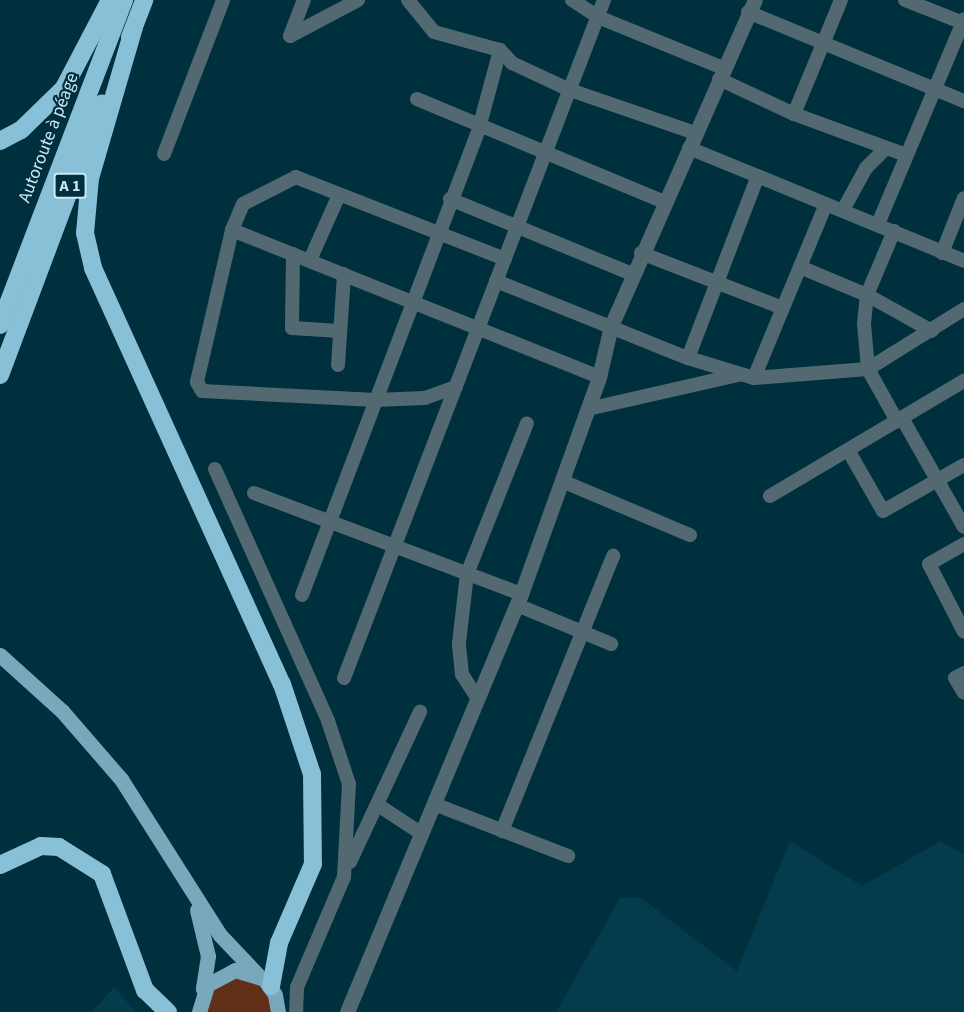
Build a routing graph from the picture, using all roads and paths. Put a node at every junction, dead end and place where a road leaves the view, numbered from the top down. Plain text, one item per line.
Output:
1 (110, 0) edge
2 (124, 0) edge
3 (144, 0) edge
4 (223, 0) edge
5 (304, 0) edge
6 (358, 0) edge
7 (408, 0) edge
8 (572, 0) edge
9 (604, 0) edge
10 (841, 0) edge
11 (912, 1) edge
12 (751, 4) edge
13 (598, 17) junction
14 (963, 20) edge
15 (134, 27) junction
16 (822, 46) junction
17 (500, 50) junction
18 (721, 74) junction
19 (934, 87) junction
20 (570, 90) junction
21 (417, 99) dead end
22 (964, 101) edge
23 (794, 114) junction
24 (479, 129) junction
25 (695, 133) junction
26 (0, 141) edge
27 (689, 148) junction
28 (886, 148) junction
29 (164, 154) dead end
30 (546, 154) junction
31 (906, 155) junction
32 (758, 176) junction
33 (339, 195) junction
34 (964, 198) edge
35 (450, 199) junction
36 (664, 202) junction
37 (826, 204) junction
38 (843, 210) junction
39 (878, 224) junction
40 (518, 226) junction
41 (232, 230) junction
42 (894, 231) junction
43 (437, 233) junction
44 (641, 253) junction
45 (942, 253) junction
46 (293, 254) junction
47 (505, 259) junction
48 (310, 260) junction
49 (964, 261) edge
50 (800, 267) junction
51 (344, 274) junction
52 (632, 274) junction
53 (496, 281) junction
54 (715, 282) junction
55 (867, 295) junction
56 (412, 301) junction
57 (783, 308) junction
58 (964, 309) edge
59 (0, 325) edge
60 (480, 326) junction
61 (610, 326) junction
62 (340, 331) junction
63 (932, 331) junction
64 (688, 358) junction
65 (338, 365) dead end
66 (868, 369) junction
67 (0, 375) edge
68 (749, 376) junction
69 (599, 377) junction
70 (964, 381) edge
71 (456, 387) junction
72 (375, 400) junction
73 (588, 409) junction
74 (899, 419) junction
75 (527, 423) dead end
76 (848, 450) junction
77 (964, 465) edge
78 (215, 469) dead end
79 (938, 480) junction
80 (562, 481) junction
81 (254, 493) dead end
82 (770, 496) dead end
83 (329, 521) junction
84 (964, 527) edge
85 (690, 535) dead end
86 (964, 544) edge
87 (394, 546) junction
88 (613, 556) dead end
89 (467, 574) junction
90 (302, 595) dead end
91 (519, 600) junction
92 (582, 632) junction
93 (964, 632) edge
94 (611, 644) dead end
95 (0, 655) edge
96 (964, 673) edge
97 (344, 678) dead end
98 (964, 693) edge
99 (478, 699) junction
100 (420, 712) dead end
101 (434, 804) junction
102 (378, 805) junction
103 (502, 831) junction
104 (422, 834) junction
105 (568, 856) dead end
106 (0, 865) edge
107 (344, 877) junction
108 (193, 895) junction
109 (264, 980) junction
110 (203, 991) junction
111 (168, 1012) edge
112 (199, 1012) edge
113 (278, 1012) edge
114 (296, 1012) edge
115 (347, 1012) edge

1 - 26 highway
2 - 59 highway, Autoroute à péage / A 1
3 - 15 highway, A 1
4 - 29 street
5 - 6 street
7 - 17 street
8 - 13 street
9 - 13 street
10 - 16 street
11 - 14 street
12 - 16 street
12 - 18 street
13 - 18 street
13 - 20 street
14 - 19 street
15 - 67 highway, A 1
15 - 109 highway
16 - 19 street
16 - 23 street
17 - 20 street
17 - 24 street
18 - 23 street
18 - 25 street
19 - 22 street
19 - 31 street
20 - 25 street
20 - 30 street
21 - 24 street
23 - 28 street
24 - 30 street
24 - 35 street
25 - 27 street
27 - 32 street
27 - 36 street
28 - 31 street
28 - 38 street
30 - 36 street
30 - 40 street
31 - 39 street
32 - 37 street
32 - 54 street
33 - 41 street
33 - 43 street
33 - 48 street
34 - 45 street
35 - 40 street
35 - 43 street
36 - 44 street
37 - 38 street
37 - 50 street
38 - 39 street
39 - 42 street
40 - 47 street
40 - 52 street
41 - 46 street
41 - 72 street
42 - 45 street
42 - 55 street
43 - 47 street
43 - 56 street
44 - 52 street
44 - 54 street
45 - 49 street
46 - 48 street
46 - 62 street
47 - 53 street
48 - 51 street
50 - 55 street
50 - 57 street
51 - 56 street
51 - 62 street
52 - 61 street
53 - 60 street
53 - 61 street
54 - 57 street
54 - 64 street
55 - 63 street
55 - 66 street
56 - 60 street
56 - 72 street
57 - 68 street
58 - 63 street
60 - 69 street
60 - 71 street
61 - 64 street
61 - 69 street
62 - 65 street
63 - 66 street
64 - 68 street
66 - 68 street
66 - 74 street
68 - 73 street
69 - 73 street
70 - 74 street
71 - 72 street
71 - 87 street
72 - 83 street
73 - 80 street
74 - 76 street
74 - 79 street
75 - 89 street
76 - 79 street
76 - 82 street
77 - 79 street
78 - 107 street
79 - 84 street
80 - 85 street
80 - 91 street
81 - 83 street
83 - 87 street
83 - 90 street
86 - 93 street
87 - 89 street
87 - 97 street
88 - 92 street
89 - 91 street
89 - 99 street
91 - 92 street
91 - 99 street
92 - 94 street
92 - 103 street
95 - 108 main road
96 - 98 street
99 - 101 street
100 - 102 street
101 - 103 street
101 - 104 street
102 - 104 street
102 - 107 street
103 - 105 street
104 - 115 street
106 - 111 highway
107 - 114 street
108 - 109 main road
108 - 110 main road
109 - 110 main road
109 - 113 main road
110 - 112 main road

